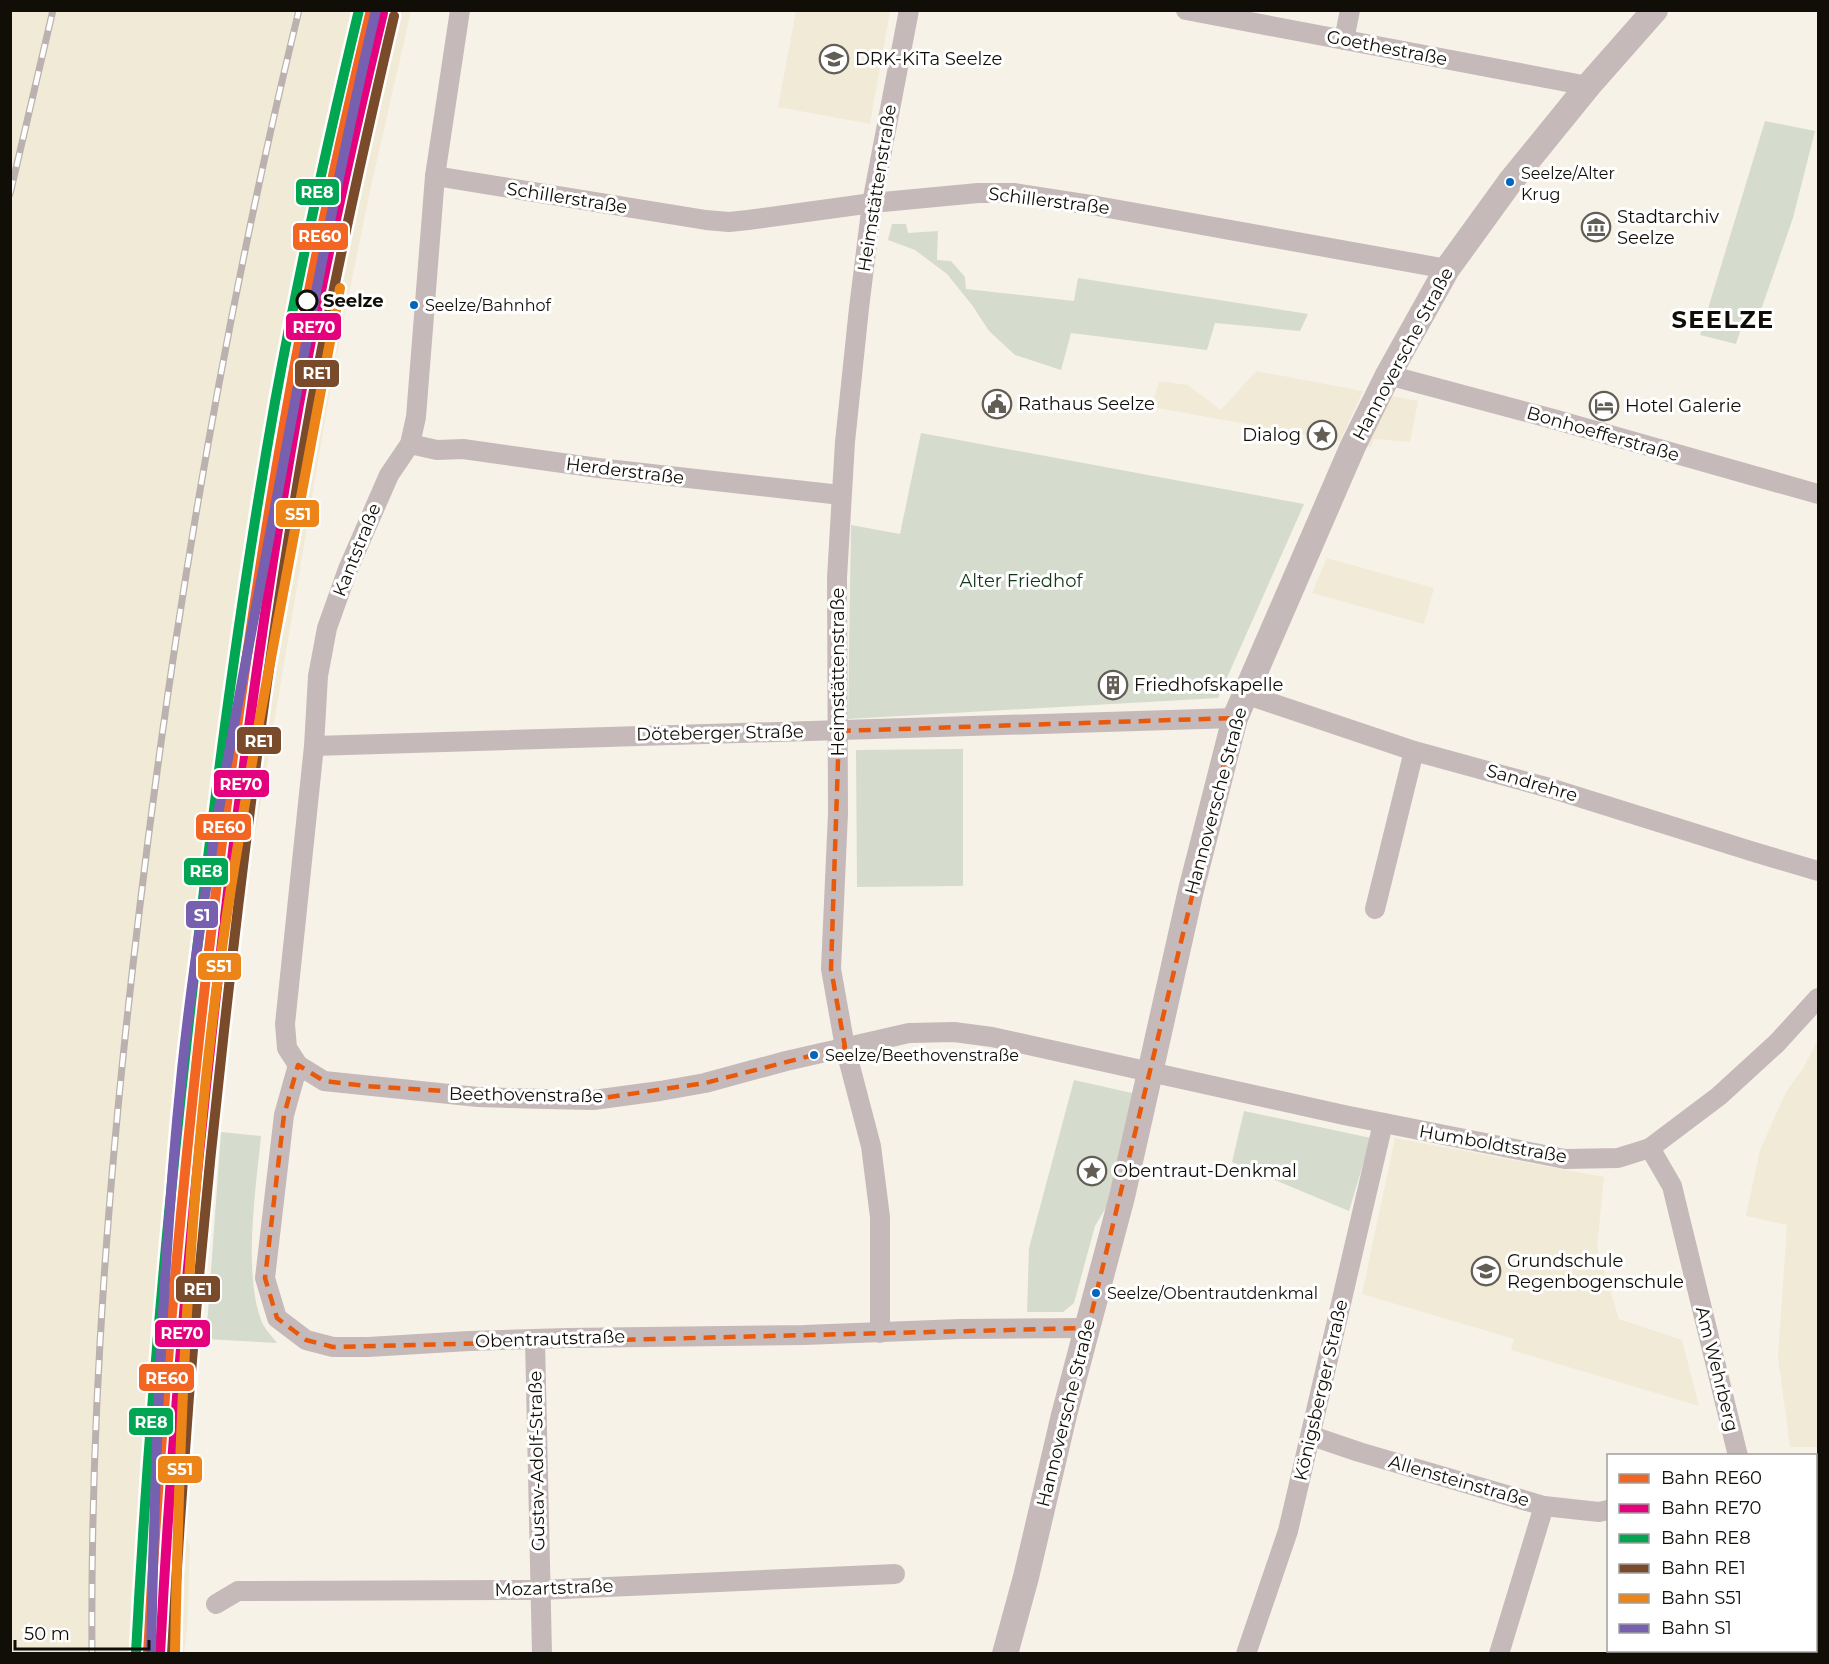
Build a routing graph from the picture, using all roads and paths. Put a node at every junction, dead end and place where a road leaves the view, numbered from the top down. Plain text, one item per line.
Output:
1 (460, 10) edge
2 (909, 10) edge
3 (1186, 10) edge
4 (1350, 10) edge
5 (1655, 10) edge
6 (1344, 40) junction
7 (1588, 86) junction
8 (435, 176) junction
9 (872, 203) junction
10 (1447, 269) junction
11 (1388, 375) junction
12 (410, 444) junction
13 (1818, 494) edge
14 (841, 495) junction
15 (1245, 694) junction
16 (1235, 718) junction
17 (839, 731) junction
18 (314, 746) junction
19 (1414, 751) junction
20 (1818, 871) edge
21 (1375, 909) dead end
22 (1818, 998) edge
23 (845, 1047) junction
24 (298, 1065) junction
25 (1150, 1071) junction
26 (1383, 1123) junction
27 (1650, 1148) junction
28 (1088, 1328) junction
29 (880, 1333) junction
30 (535, 1340) junction
31 (1312, 1436) junction
32 (1738, 1454) edge
33 (1544, 1506) junction
34 (1607, 1510) edge
35 (895, 1574) dead end
36 (540, 1590) junction
37 (216, 1604) dead end
38 (542, 1653) edge
39 (1005, 1653) edge
40 (1246, 1653) edge
41 (1499, 1653) edge

1 - 8 street, Kantstraße
2 - 9 street, Heimstättenstraße
3 - 6 street, Goethestraße
4 - 6 street
5 - 7 street, Hannoversche Straße
6 - 7 street, Goethestraße
7 - 10 street, Hannoversche Straße
8 - 9 street, Schillerstraße
8 - 12 street, Kantstraße
9 - 10 street, Schillerstraße
9 - 14 street, Heimstättenstraße
10 - 11 street, Hannoversche Straße
11 - 13 street, Bonhoefferstraße
11 - 15 street, Hannoversche Straße
12 - 14 street, Herderstraße
12 - 18 street, Kantstraße
14 - 17 street, Heimstättenstraße
15 - 16 street, Hannoversche Straße
15 - 19 street, Sandrehre
16 - 17 street, Döteberger Straße
16 - 25 street, Hannoversche Straße
17 - 18 street, Döteberger Straße
17 - 23 street, Heimstättenstraße
18 - 24 street, Kantstraße
19 - 20 street, Sandrehre
19 - 21 street
22 - 27 street, Humboldtstraße
23 - 24 street, Beethovenstraße
23 - 25 street, Beethovenstraße
23 - 29 street, Heimstättenstraße
24 - 30 street, Obentrautstraße
25 - 26 street, Humboldtstraße
25 - 28 street, Hannoversche Straße
26 - 27 street, Humboldtstraße
26 - 31 street, Königsberger Straße
27 - 32 street, Am Wehrberg
28 - 29 street, Obentrautstraße
28 - 39 street, Hannoversche Straße
29 - 30 street, Obentrautstraße
30 - 36 street, Gustav-Adolf-Straße
31 - 33 street, Allensteinstraße
31 - 40 street, Königsberger Straße
33 - 34 street, Allensteinstraße
33 - 41 street
35 - 36 street, Mozartstraße
36 - 37 street, Mozartstraße
36 - 38 street, Gustav-Adolf-Straße

